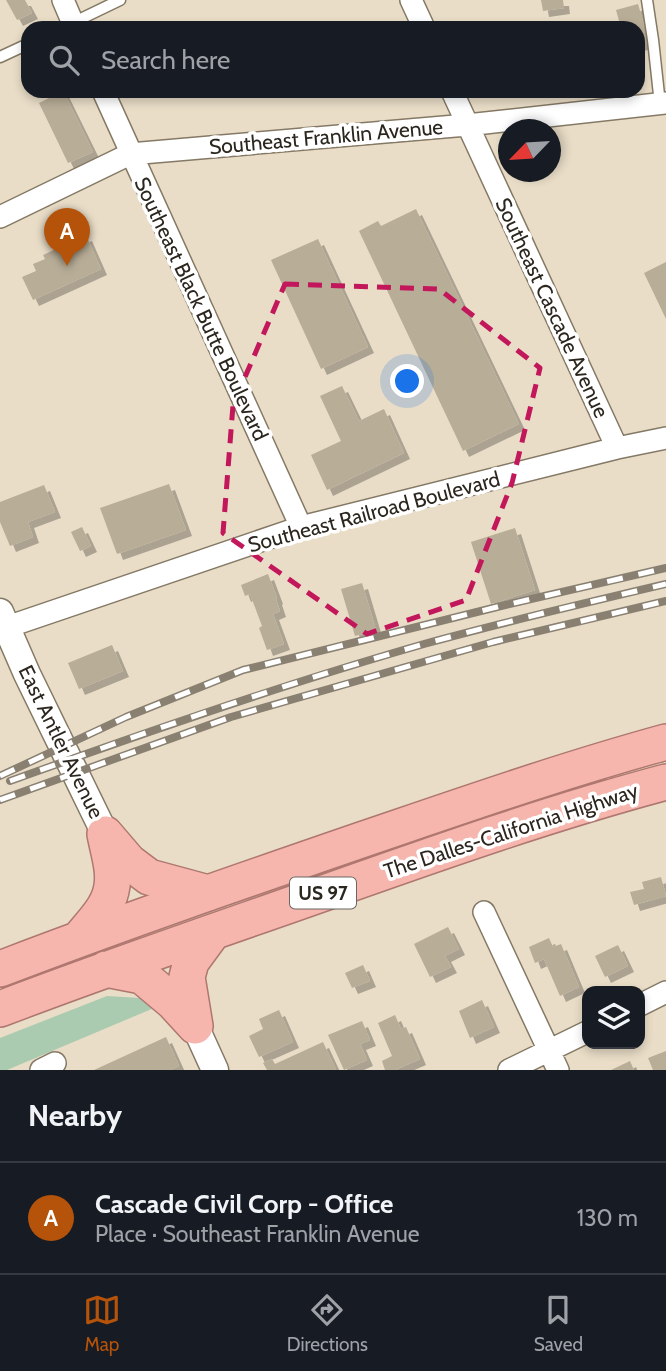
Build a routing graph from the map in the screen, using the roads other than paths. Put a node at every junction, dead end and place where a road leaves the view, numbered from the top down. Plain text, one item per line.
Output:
1 (63, 0) edge
2 (120, 0) edge
3 (411, 0) edge
4 (647, 0) edge
5 (69, 21) edge
6 (80, 21) edge
7 (421, 21) edge
8 (21, 47) edge
9 (0, 57) edge
10 (106, 98) edge
11 (455, 98) edge
12 (663, 103) edge
13 (467, 125) junction
14 (130, 154) junction
15 (0, 217) edge
16 (666, 438) edge
17 (617, 448) junction
18 (301, 527) junction
19 (3, 620) edge
20 (666, 742) edge
21 (666, 782) edge
22 (105, 834) junction
23 (208, 893) junction
24 (484, 912) dead end
25 (213, 932) junction
26 (80, 938) junction
27 (0, 969) edge
28 (106, 969) junction
29 (666, 992) edge
30 (645, 1002) edge
31 (0, 1009) edge
32 (195, 1026) junction
33 (582, 1036) edge
34 (554, 1060) edge
35 (215, 1070) edge
36 (509, 1070) edge

1 - 5 street
2 - 6 lane
3 - 7 street
4 - 12 lane
8 - 9 lane
10 - 14 street, Southeast Black Butte Boulevard
11 - 13 street, Southeast Cascade Avenue
12 - 13 street, Southeast Franklin Avenue
13 - 14 street, Southeast Franklin Avenue
13 - 17 street, Southeast Cascade Avenue
14 - 15 street, Southeast Franklin Avenue
14 - 18 street, Southeast Black Butte Boulevard
16 - 17 street, Southeast Railroad Boulevard
17 - 18 street, Southeast Railroad Boulevard
18 - 19 street, Southeast Railroad Boulevard
19 - 22 street, East Antler Avenue
20 - 23 highway, The Dalles-California Highway / US 97
21 - 25 highway, The Dalles-California Highway / US 97
22 - 23 highway
22 - 26 highway
23 - 26 highway, The Dalles-California Highway / US 97
24 - 34 street
25 - 28 highway, The Dalles-California Highway / US 97
25 - 32 highway
26 - 27 highway, The Dalles-California Highway / US 97
28 - 31 highway, The Dalles-California Highway / US 97
28 - 32 highway
29 - 30 street
32 - 35 street
33 - 34 street
34 - 36 street

